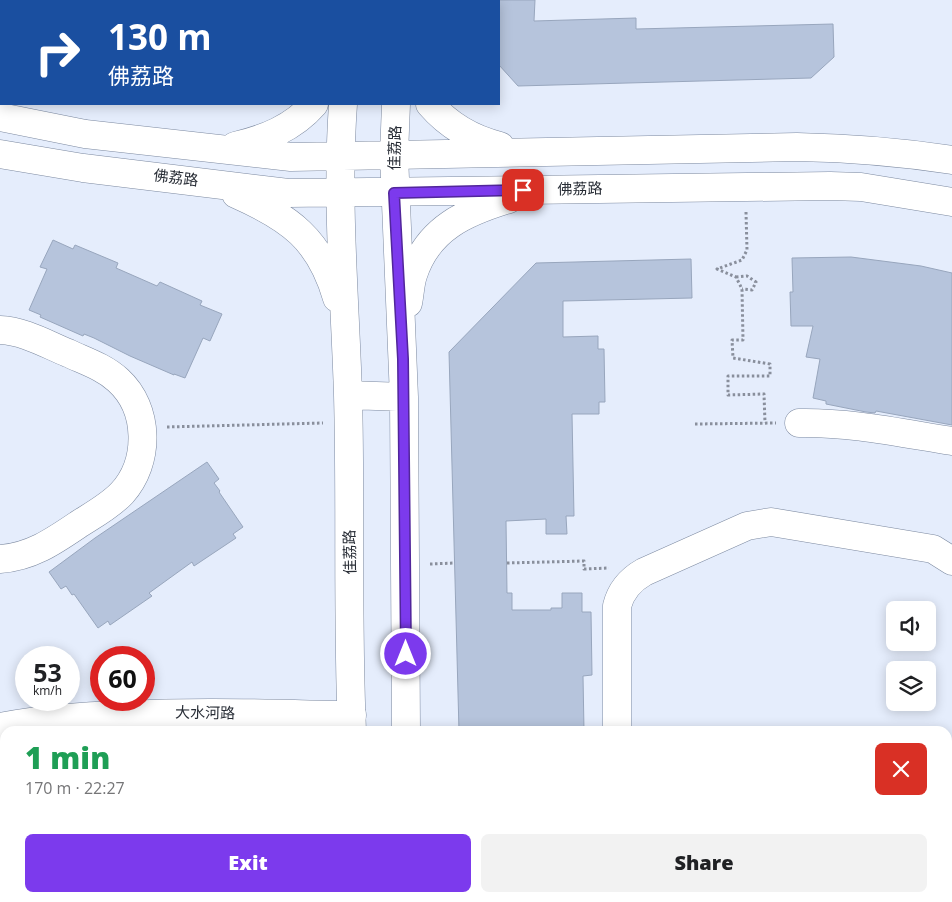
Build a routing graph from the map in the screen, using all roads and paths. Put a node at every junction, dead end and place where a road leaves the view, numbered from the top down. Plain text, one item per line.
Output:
1 (313, 105) edge
2 (343, 105) edge
3 (396, 105) edge
4 (431, 105) edge
5 (0, 117) edge
6 (222, 150) junction
7 (528, 152) junction
8 (0, 154) edge
9 (394, 154) junction
10 (340, 156) junction
11 (952, 160) edge
12 (194, 180) junction
13 (746, 186) junction
14 (542, 190) junction
15 (394, 193) junction
16 (340, 194) junction
17 (952, 202) edge
18 (736, 277) junction
19 (742, 289) junction
20 (346, 327) junction
21 (0, 330) edge
22 (402, 340) junction
23 (348, 396) junction
24 (404, 396) junction
25 (348, 423) junction
26 (765, 423) junction
27 (799, 423) joint
28 (695, 424) dead end
29 (142, 428) junction
30 (952, 441) edge
31 (0, 559) edge
32 (952, 561) edge
33 (507, 563) dead end
34 (614, 568) dead end
35 (352, 723) edge
36 (5, 726) edge
37 (406, 726) edge
38 (617, 726) edge

1 - 6 main road
2 - 10 main road, 佳荔路
3 - 9 main road, 佳荔路
4 - 7 main road
5 - 6 main road
6 - 10 main road
7 - 9 main road
7 - 11 main road
8 - 12 main road, 佛荔路
9 - 10 main road
9 - 15 main road, 佳荔路
10 - 16 main road, 佳荔路
12 - 16 main road, 佛荔路
12 - 20 main road
13 - 14 main road, 佛荔路
13 - 17 main road, 佛荔路
13 - 18 path
14 - 15 main road, 佛荔路
14 - 22 main road
15 - 16 main road, 佛荔路
15 - 22 main road, 佳荔路
16 - 20 main road, 佳荔路
18 - 19 path
18 - 19 path
19 - 26 path
20 - 23 main road, 佳荔路
21 - 29 main road
22 - 24 main road, 佳荔路
23 - 24 main road
23 - 25 main road, 佳荔路
24 - 37 main road, 佳荔路
25 - 29 path
25 - 35 main road, 佳荔路
26 - 27 path
26 - 28 path
27 - 30 main road
29 - 31 main road
32 - 38 main road
33 - 34 path
35 - 36 main road, 大水河路

